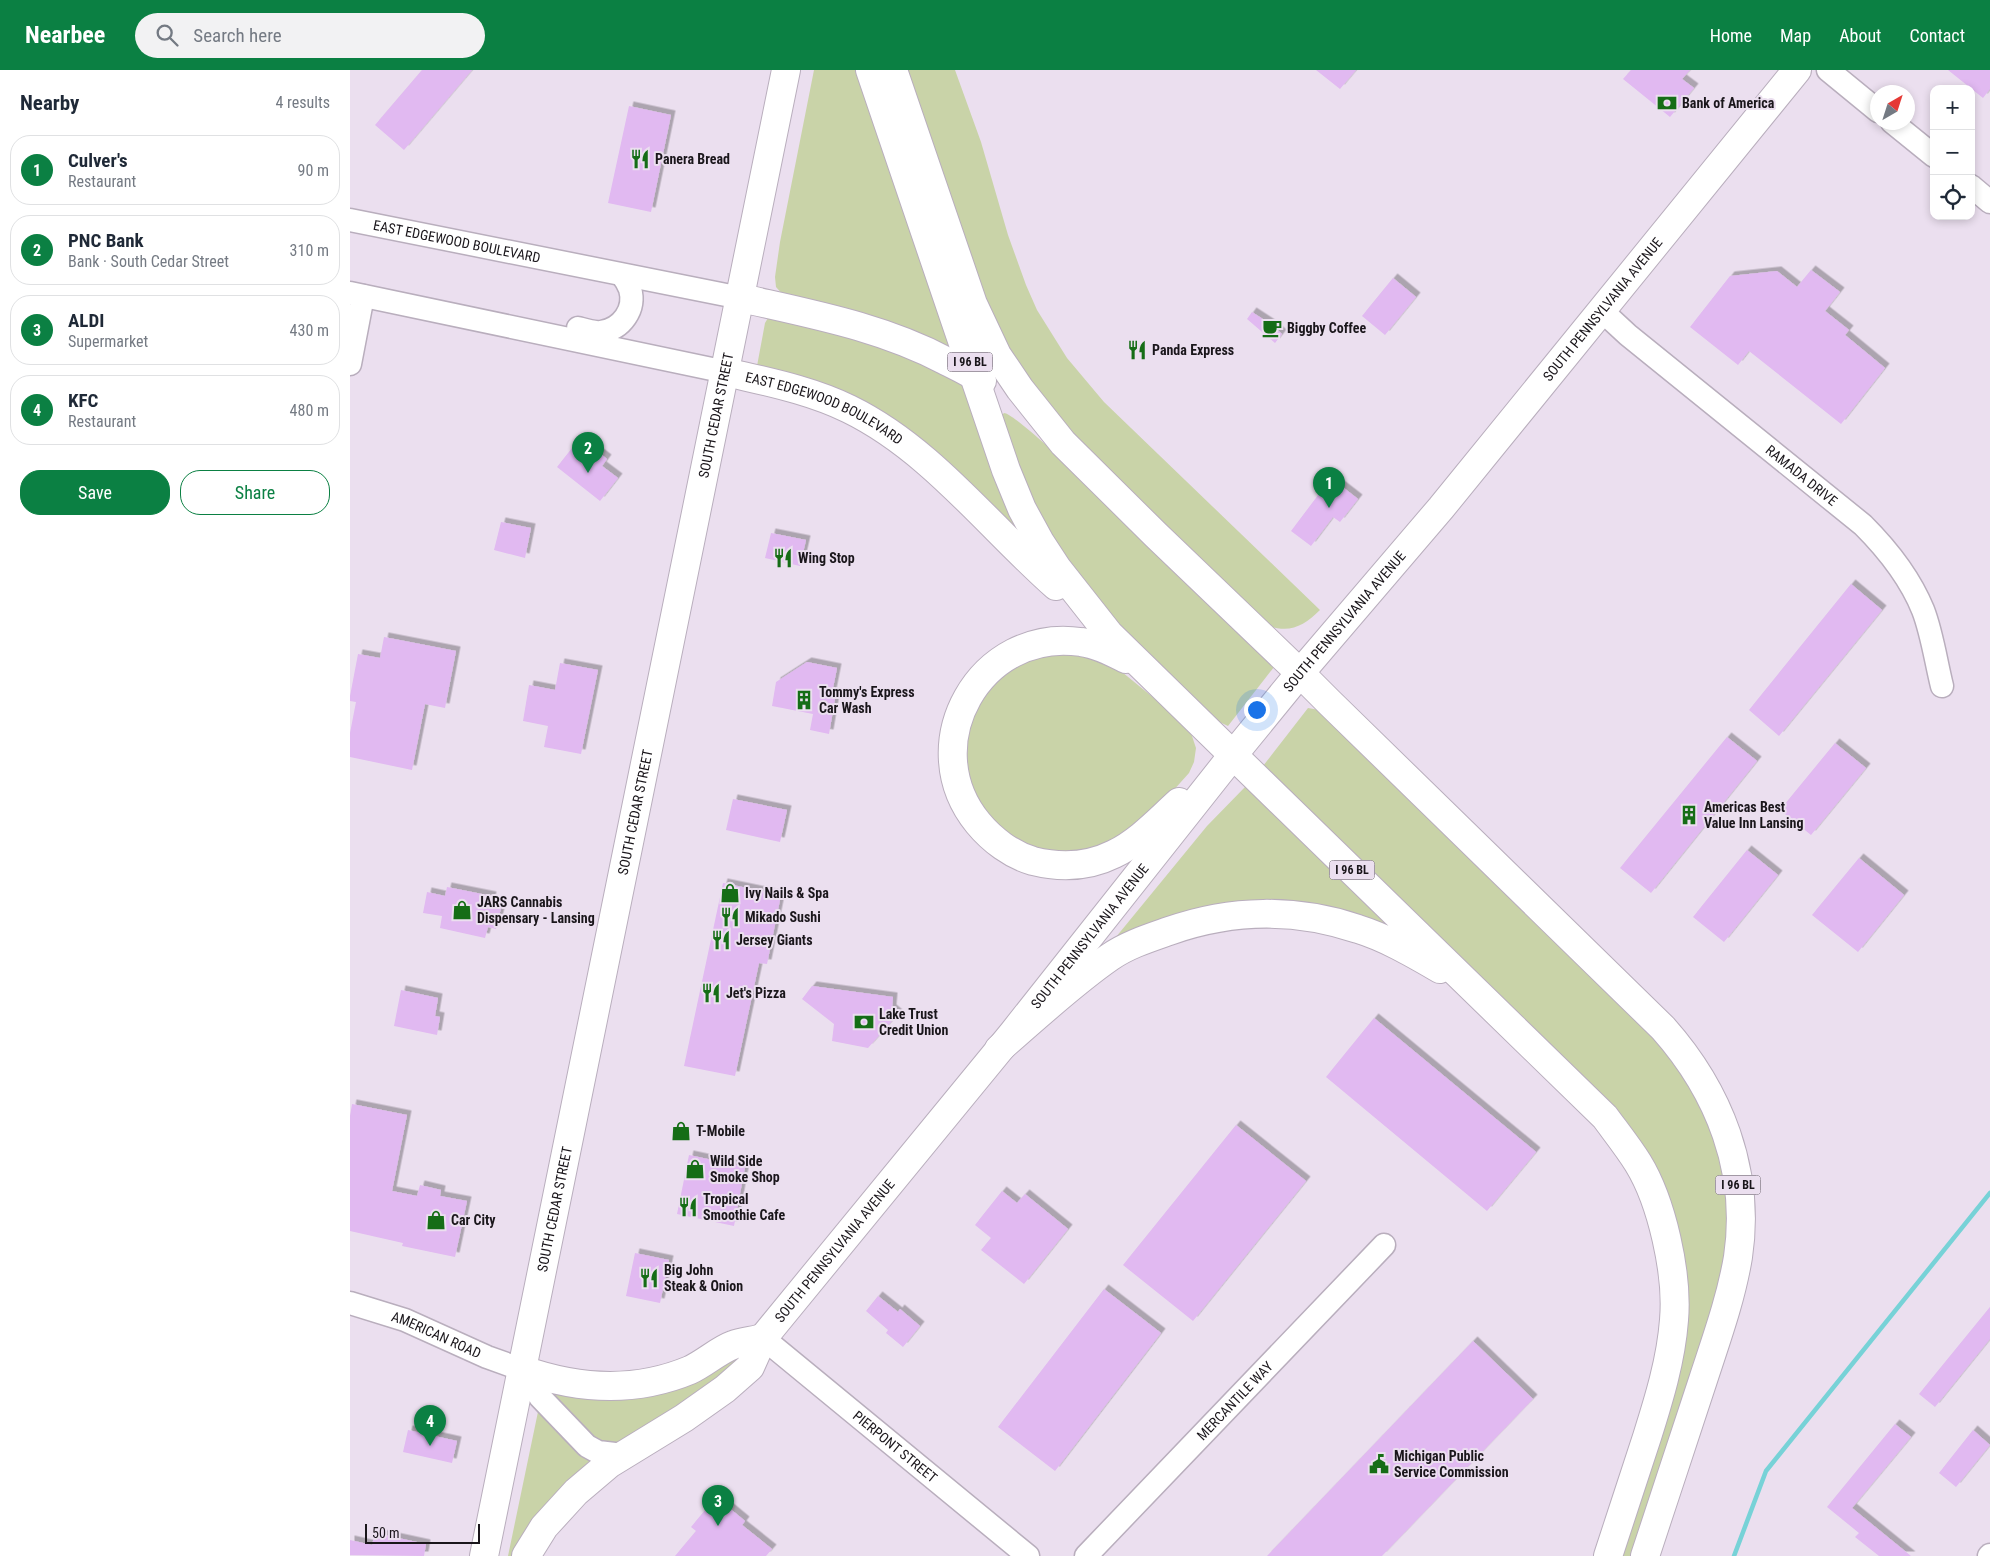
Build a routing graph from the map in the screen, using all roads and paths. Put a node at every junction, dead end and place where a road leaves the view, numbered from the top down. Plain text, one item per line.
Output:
1 (786, 70) edge
2 (870, 70) edge
3 (893, 70) edge
4 (1797, 70) edge
5 (1828, 70) edge
6 (1870, 104) edge
7 (1902, 130) edge
8 (1930, 153) edge
9 (1975, 189) edge
10 (1990, 202) edge
11 (350, 220) edge
12 (350, 232) edge
13 (445, 240) junction
14 (622, 275) junction
15 (357, 294) edge
16 (741, 298) junction
17 (422, 308) junction
18 (1601, 310) junction
19 (350, 364) edge
20 (726, 372) junction
21 (975, 376) junction
22 (1063, 444) junction
23 (1109, 634) junction
24 (1142, 666) junction
25 (1300, 672) junction
26 (1942, 686) dead end
27 (1233, 755) junction
28 (1470, 985) junction
29 (999, 1049) junction
30 (1384, 1245) dead end
31 (350, 1303) edge
32 (763, 1338) junction
33 (522, 1370) junction
34 (623, 1455) junction
35 (484, 1556) edge
36 (526, 1556) edge
37 (1028, 1556) edge
38 (1086, 1556) edge
39 (1608, 1556) edge
40 (1645, 1556) edge

1 - 16 main road, SOUTH CEDAR STREET
2 - 21 main road, I 96 BL
3 - 22 main road, I 96 BL
4 - 18 main road, SOUTH PENNSYLVANIA AVENUE
5 - 6 street
7 - 8 street
9 - 10 street
11 - 13 street, EAST EDGEWOOD BOULEVARD
12 - 13 street
13 - 14 street, EAST EDGEWOOD BOULEVARD
14 - 16 street, EAST EDGEWOOD BOULEVARD
14 - 17 street
15 - 17 street, EAST EDGEWOOD BOULEVARD
15 - 19 street
16 - 20 main road, SOUTH CEDAR STREET
16 - 21 main road, EAST EDGEWOOD BOULEVARD
17 - 20 street, EAST EDGEWOOD BOULEVARD
18 - 25 main road, SOUTH PENNSYLVANIA AVENUE
18 - 26 street, RAMADA DRIVE
20 - 23 main road, EAST EDGEWOOD BOULEVARD
20 - 33 main road, SOUTH CEDAR STREET
21 - 22 main road, EAST EDGEWOOD BOULEVARD
21 - 23 main road, I 96 BL
22 - 25 main road, I 96 BL
23 - 24 main road, I 96 BL
24 - 27 main road, I 96 BL
24 - 27 main road
25 - 27 main road, SOUTH PENNSYLVANIA AVENUE
25 - 40 main road, I 96 BL
27 - 28 main road, I 96 BL
27 - 29 main road, SOUTH PENNSYLVANIA AVENUE
28 - 29 main road
28 - 39 main road, I 96 BL
29 - 32 main road, SOUTH PENNSYLVANIA AVENUE
30 - 38 street, MERCANTILE WAY
31 - 33 street, AMERICAN ROAD
32 - 33 main road
32 - 34 main road, SOUTH PENNSYLVANIA AVENUE
32 - 37 street, PIERPONT STREET
33 - 34 street
33 - 35 main road, SOUTH CEDAR STREET
34 - 36 main road, SOUTH PENNSYLVANIA AVENUE

